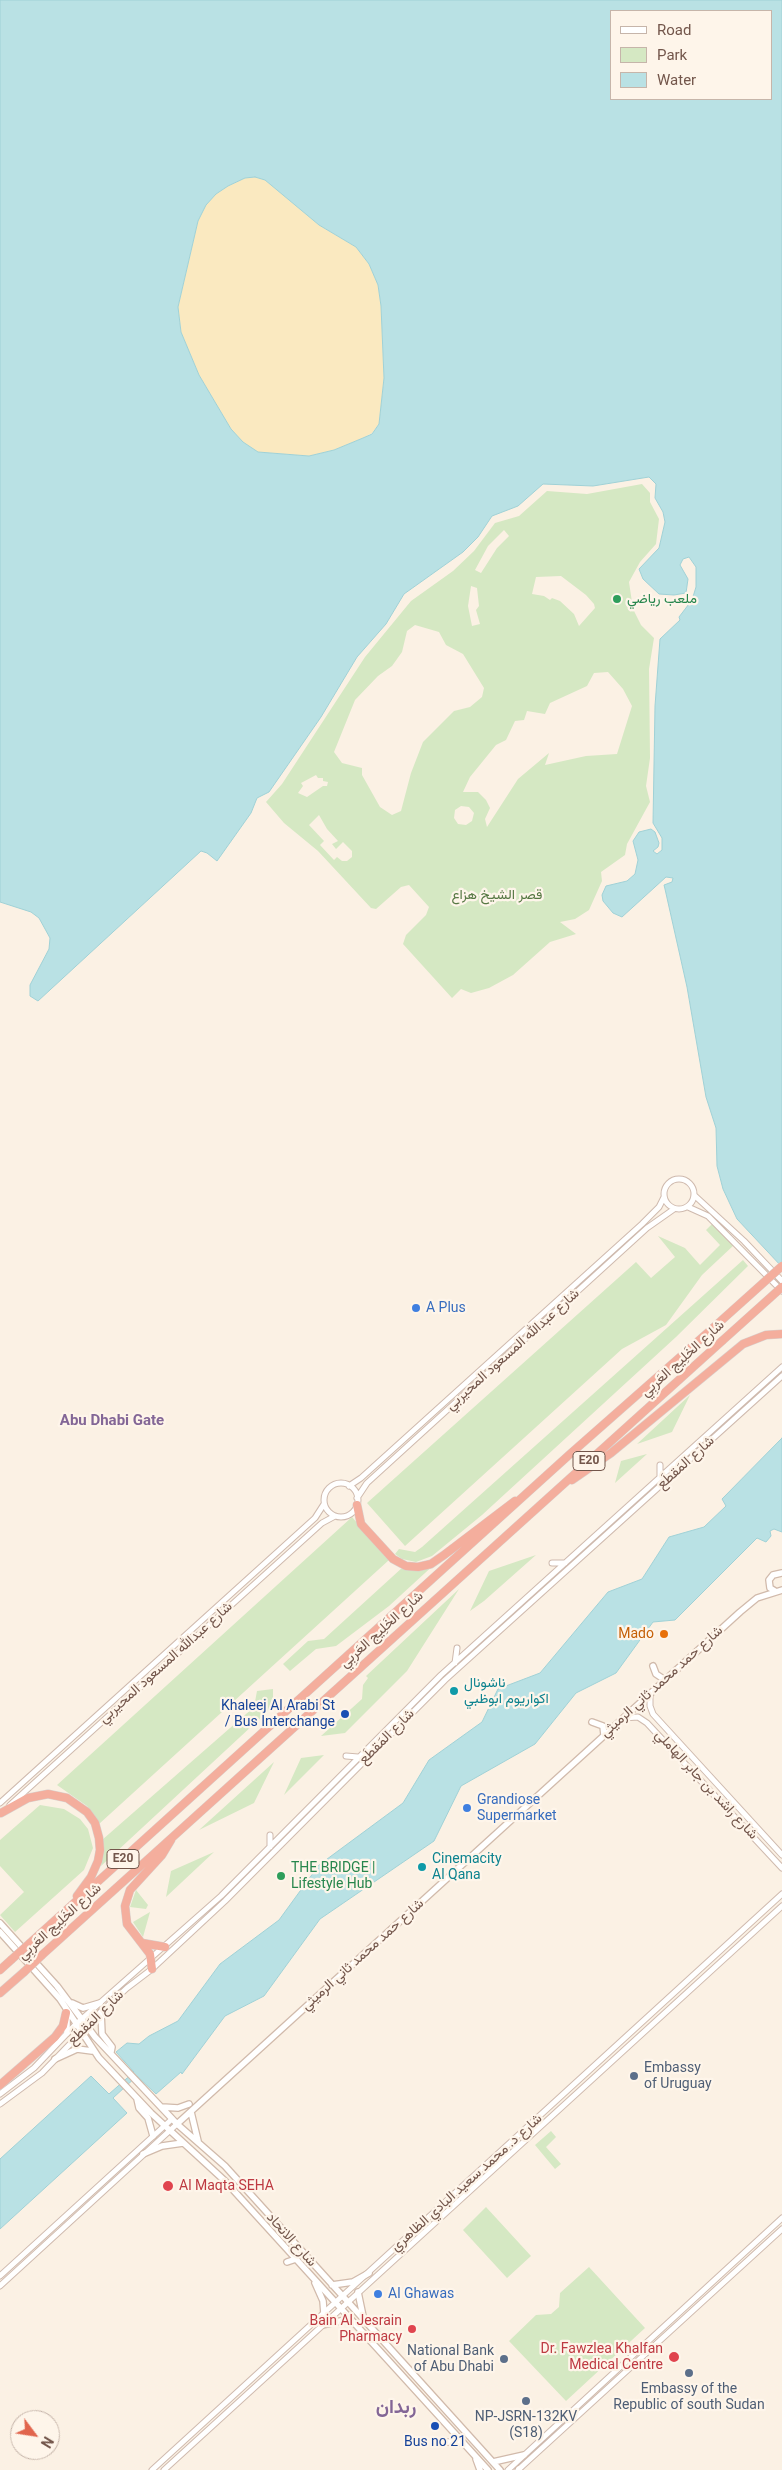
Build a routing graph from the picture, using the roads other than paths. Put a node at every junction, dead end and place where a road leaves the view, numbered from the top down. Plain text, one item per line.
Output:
1 (694, 1195) junction
2 (664, 1197) junction
3 (688, 1207) junction
4 (674, 1208) junction
5 (782, 1266) edge
6 (782, 1281) edge
7 (782, 1287) edge
8 (782, 1291) edge
9 (782, 1334) edge
10 (782, 1367) edge
11 (782, 1376) edge
12 (703, 1438) junction
13 (708, 1443) junction
14 (660, 1465) dead end
15 (660, 1477) junction
16 (563, 1484) junction
17 (349, 1486) junction
18 (524, 1497) junction
19 (357, 1502) junction
20 (324, 1504) junction
21 (335, 1516) junction
22 (552, 1562) dead end
23 (566, 1562) junction
24 (572, 1566) junction
25 (782, 1572) edge
26 (782, 1590) edge
27 (775, 1591) junction
28 (457, 1648) dead end
29 (455, 1663) junction
30 (653, 1666) dead end
31 (665, 1680) junction
32 (650, 1693) junction
33 (623, 1718) junction
34 (592, 1722) dead end
35 (604, 1735) junction
36 (359, 1755) junction
37 (346, 1756) dead end
38 (365, 1759) junction
39 (0, 1803) edge
40 (1, 1813) edge
41 (270, 1834) dead end
42 (173, 1836) junction
43 (270, 1847) junction
44 (782, 1855) edge
45 (782, 1868) edge
46 (782, 1894) edge
47 (782, 1906) edge
48 (68, 1908) junction
49 (0, 1923) edge
50 (0, 1932) edge
51 (140, 1942) junction
52 (165, 1947) junction
53 (151, 1958) junction
54 (152, 1969) junction
55 (0, 1970) edge
56 (695, 1975) junction
57 (700, 1981) junction
58 (0, 1993) edge
59 (100, 2003) junction
60 (67, 2007) junction
61 (102, 2012) junction
62 (82, 2019) junction
63 (76, 2024) junction
64 (87, 2027) junction
65 (81, 2032) junction
66 (67, 2033) junction
67 (94, 2052) junction
68 (111, 2052) junction
69 (55, 2059) junction
70 (0, 2086) edge
71 (0, 2094) edge
72 (138, 2099) junction
73 (0, 2104) edge
74 (189, 2104) dead end
75 (161, 2106) junction
76 (191, 2112) junction
77 (175, 2121) junction
78 (165, 2126) junction
79 (170, 2130) junction
80 (153, 2136) junction
81 (183, 2143) junction
82 (199, 2143) junction
83 (143, 2154) junction
84 (782, 2218) edge
85 (423, 2223) junction
86 (428, 2228) junction
87 (782, 2229) edge
88 (296, 2259) junction
89 (287, 2262) dead end
90 (6, 2270) junction
91 (369, 2273) junction
92 (0, 2276) edge
93 (12, 2276) junction
94 (312, 2277) junction
95 (332, 2285) junction
96 (0, 2286) edge
97 (358, 2292) junction
98 (345, 2299) junction
99 (338, 2305) junction
100 (324, 2314) junction
101 (350, 2319) junction
102 (365, 2320) junction
103 (322, 2325) junction
104 (586, 2397) junction
105 (592, 2403) junction
106 (208, 2420) junction
107 (213, 2425) junction
108 (448, 2442) dead end
109 (463, 2443) junction
110 (524, 2455) junction
111 (476, 2457) junction
112 (493, 2462) junction
113 (152, 2470) edge
114 (164, 2470) edge
115 (480, 2470) edge
116 (488, 2470) edge
117 (500, 2470) edge
118 (508, 2470) edge
119 (519, 2470) edge

1 - 2 street
1 - 3 street
1 - 6 street
2 - 4 street
2 - 17 street, شارع عبدالله المسعود المحيربي
3 - 4 street
3 - 8 street
4 - 19 street, شارع عبدالله المسعود المحيربي
5 - 18 highway, شارع الخَلِيج العَربِي / E20, bridge
7 - 16 highway, شارع الخَلِيج العَربِي / E20, bridge
9 - 16 highway
10 - 12 street, شارع المَقطَع
11 - 13 street, شارع المَقطَع
12 - 13 street
12 - 15 street, شارع المَقطَع
13 - 24 street, شارع المَقطَع
14 - 15 street
15 - 23 street, شارع المَقطَع
16 - 42 highway, شارع الخَلِيج العَربِي / E20
17 - 19 street
17 - 20 street
18 - 19 highway
18 - 48 highway, شارع الخَلِيج العَربِي / E20
19 - 21 street
20 - 21 street
20 - 39 street, شارع عبدالله المسعود المحيربي
21 - 40 street, شارع عبدالله المسعود المحيربي
22 - 23 street
23 - 24 street
23 - 29 street, شارع المَقطَع
24 - 38 street, شارع المَقطَع
25 - 27 main road
26 - 27 main road, شارع حمد محمد ثاني الرميثي
27 - 31 main road, شارع حمد محمد ثاني الرميثي
28 - 29 street
29 - 36 street, شارع المَقطَع
30 - 31 main road
31 - 32 main road, شارع حمد محمد ثاني الرميثي
32 - 33 main road, شارع حمد محمد ثاني الرميثي
32 - 44 street, شارع راشد بن جابر الهاملي
33 - 35 main road, شارع حمد محمد ثاني الرميثي
33 - 45 street, شارع راشد بن جابر الهاملي
34 - 35 main road
35 - 76 main road, شارع حمد محمد ثاني الرميثي
36 - 37 street
36 - 38 street
36 - 43 street, شارع المَقطَع
38 - 54 street, شارع المَقطَع
40 - 48 highway
41 - 43 street
42 - 51 highway
42 - 58 highway, شارع الخَلِيج العَربِي / E20, bridge
43 - 52 street, شارع المَقطَع
46 - 56 street, شارع د. محمد سعيد البادي الظاهري
47 - 57 street, شارع د. محمد سعيد البادي الظاهري
48 - 55 highway, شارع الخَلِيج العَربِي / E20, bridge
49 - 60 main road, شارع الاتحاد
50 - 60 main road, شارع الاتحاد
51 - 52 highway
51 - 53 highway
52 - 53 street, شارع المَقطَع
53 - 54 highway
53 - 59 street, شارع المَقطَع
54 - 61 street, شارع المَقطَع
56 - 57 street
56 - 85 street, شارع د. محمد سعيد البادي الظاهري
57 - 86 street, شارع د. محمد سعيد البادي الظاهري
59 - 60 main road
59 - 62 street, شارع المَقطَع
60 - 62 main road, شارع الاتحاد
60 - 63 main road, شارع الاتحاد
60 - 66 main road
60 - 70 highway
61 - 64 street, شارع المَقطَع
61 - 68 main road
62 - 63 street, شارع المَقطَع
62 - 64 main road, شارع الاتحاد
63 - 65 main road, شارع الاتحاد
63 - 66 street, شارع المَقطَع
64 - 65 street, شارع المَقطَع
64 - 68 main road, شارع الاتحاد
65 - 67 main road, شارع الاتحاد
65 - 69 street, شارع المَقطَع
66 - 71 street, شارع المَقطَع
67 - 69 main road
67 - 72 main road, شارع الاتحاد
68 - 75 main road, شارع الاتحاد
69 - 73 street, شارع المَقطَع
72 - 78 main road, شارع الاتحاد
72 - 80 main road
74 - 75 main road
75 - 77 main road, شارع الاتحاد
76 - 77 main road, شارع حمد محمد ثاني الرميثي
76 - 82 main road
77 - 78 street, شارع حمد محمد ثاني الرميثي
77 - 79 street, شارع حمد محمد ثاني الرميثي
77 - 82 main road, شارع الاتحاد
78 - 79 main road, شارع الاتحاد
78 - 80 street, شارع حمد محمد ثاني الرميثي
79 - 81 main road, شارع الاتحاد
79 - 83 street, شارع حمد محمد ثاني الرميثي
80 - 90 street, شارع حمد محمد ثاني الرميثي
81 - 83 main road
81 - 88 main road, شارع الاتحاد
82 - 95 main road, شارع الاتحاد
83 - 93 street, شارع حمد محمد ثاني الرميثي
84 - 104 street
85 - 86 street
85 - 91 street, شارع د. محمد سعيد البادي الظاهري
86 - 97 street, شارع د. محمد سعيد البادي الظاهري
87 - 105 street
88 - 89 main road
88 - 94 main road, شارع الاتحاد
90 - 92 street, شارع حمد محمد ثاني الرميثي
90 - 93 street
91 - 95 main road
91 - 98 street, شارع د. محمد سعيد البادي الظاهري
93 - 96 street, شارع حمد محمد ثاني الرميثي
94 - 99 main road, شارع الاتحاد
94 - 100 main road
95 - 98 main road, شارع الاتحاد
97 - 98 street, شارع د. محمد سعيد البادي الظاهري
97 - 102 main road
98 - 99 street, شارع د. محمد سعيد البادي الظاهري
98 - 102 main road, شارع الاتحاد
99 - 100 street, شارع د. محمد سعيد البادي الظاهري
99 - 101 main road, شارع الاتحاد
99 - 103 street, شارع د. محمد سعيد البادي الظاهري
100 - 106 street, شارع د. محمد سعيد البادي الظاهري
101 - 103 main road
101 - 109 main road, شارع الاتحاد
102 - 112 main road, شارع الاتحاد
103 - 107 street, شارع د. محمد سعيد البادي الظاهري
104 - 105 street
104 - 110 street
105 - 119 street
106 - 107 street
106 - 113 street, شارع د. محمد سعيد البادي الظاهري
107 - 114 street, شارع د. محمد سعيد البادي الظاهري
108 - 109 main road
109 - 111 main road, شارع الاتحاد
110 - 112 main road
110 - 118 street
111 - 115 main road
111 - 116 main road, شارع الاتحاد
112 - 117 main road, شارع الاتحاد

